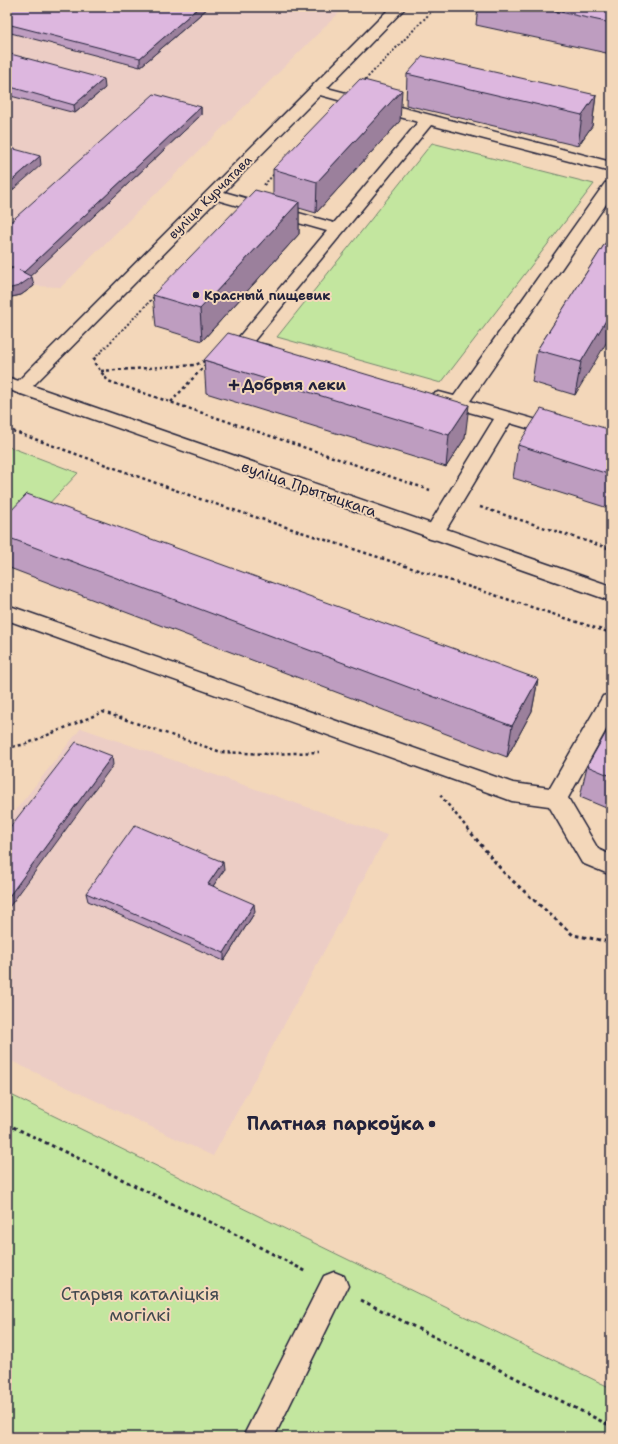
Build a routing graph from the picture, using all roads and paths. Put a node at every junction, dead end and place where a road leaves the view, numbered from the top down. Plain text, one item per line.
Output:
1 (399, 7) edge
2 (436, 7) edge
3 (316, 90) junction
4 (348, 98) junction
5 (428, 120) junction
6 (611, 168) edge
7 (278, 170) edge
8 (611, 186) edge
9 (213, 194) junction
10 (246, 203) junction
11 (337, 229) junction
12 (159, 292) edge
13 (279, 354) edge
14 (101, 371) junction
15 (14, 386) edge
16 (421, 393) edge
17 (171, 402) junction
18 (459, 403) junction
19 (505, 416) junction
20 (7, 429) edge
21 (611, 447) edge
22 (456, 499) junction
23 (434, 532) junction
24 (611, 549) edge
25 (611, 594) edge
26 (7, 612) edge
27 (611, 633) edge
28 (611, 702) edge
29 (7, 748) edge
30 (323, 752) dead end
31 (435, 791) dead end
32 (556, 798) junction
33 (611, 865) edge
34 (611, 942) edge
35 (334, 1286) dead end
36 (258, 1437) edge

1 - 3 street, вуліца Курчатава
2 - 4 path
3 - 4 street
3 - 9 street, вуліца Курчатава
4 - 5 street
5 - 6 street
5 - 11 street
7 - 10 path
8 - 18 street
9 - 10 street
9 - 15 street, вуліца Курчатава
10 - 11 street
11 - 13 street
12 - 14 path
14 - 17 path
14 - 17 path
15 - 23 street, вуліца Прытыцкага
16 - 18 street
17 - 22 path
18 - 19 street
19 - 21 street
19 - 22 street
20 - 27 path
22 - 23 street
22 - 24 path
23 - 25 street, вуліца Прытыцкага
26 - 32 street
28 - 32 street
29 - 30 path
31 - 34 path
32 - 33 street
35 - 36 street

